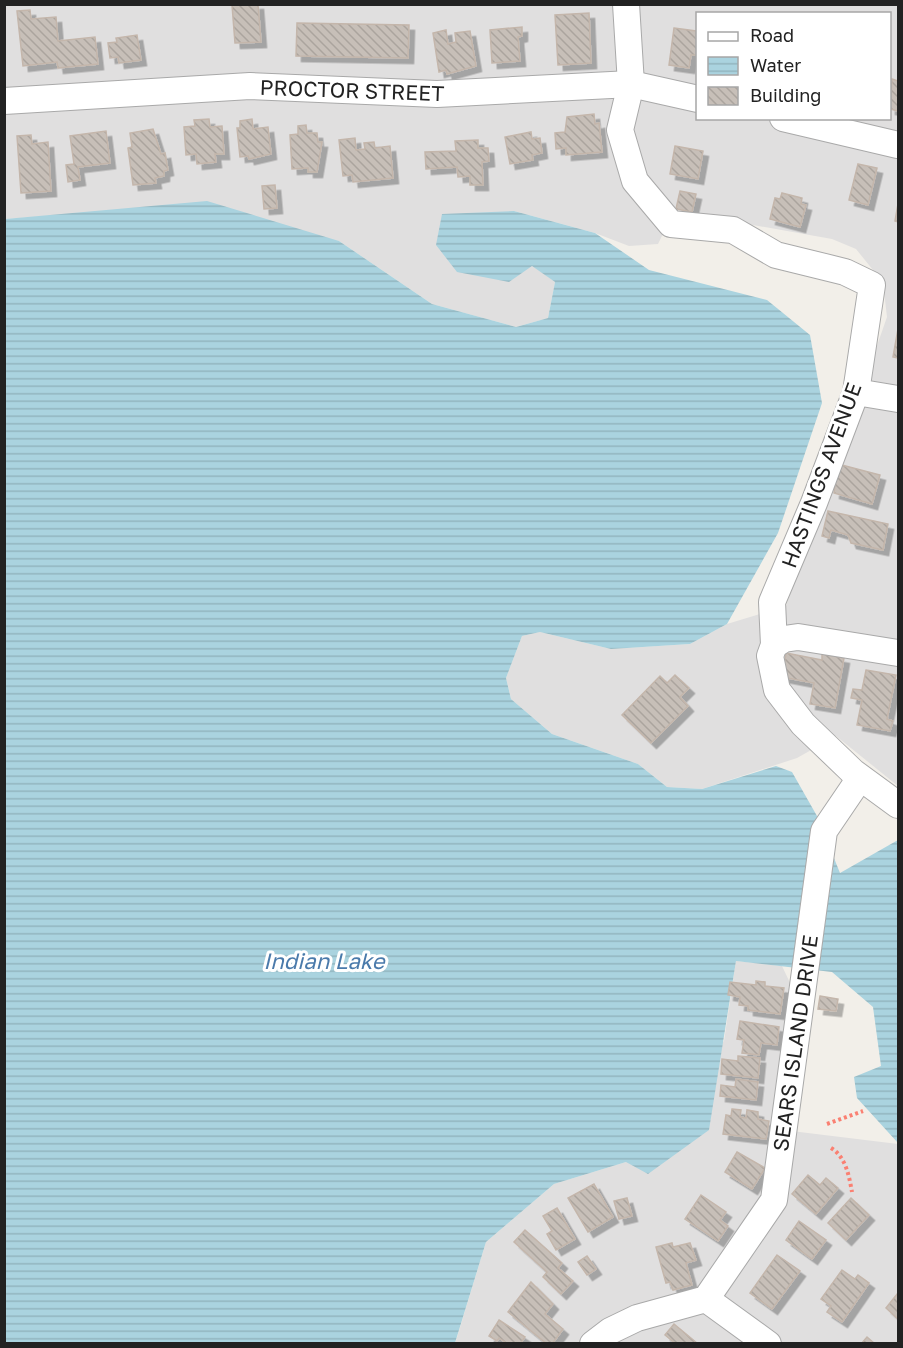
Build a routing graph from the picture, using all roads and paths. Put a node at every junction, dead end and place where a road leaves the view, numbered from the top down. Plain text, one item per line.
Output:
1 (626, 4) edge
2 (631, 84) junction
3 (696, 99) edge
4 (4, 101) edge
5 (792, 120) edge
6 (898, 145) edge
7 (856, 392) junction
8 (898, 399) edge
9 (774, 645) junction
10 (898, 653) edge
11 (854, 787) junction
12 (898, 805) edge
13 (863, 1111) dead end
14 (827, 1124) dead end
15 (831, 1148) dead end
16 (852, 1192) dead end
17 (706, 1299) junction
18 (593, 1344) edge
19 (768, 1344) edge

1 - 2 street, HASTINGS AVENUE
2 - 3 street, PROCTOR STREET
2 - 4 street, PROCTOR STREET
2 - 7 street, HASTINGS AVENUE
5 - 6 street
7 - 8 street
7 - 9 street, HASTINGS AVENUE
9 - 10 street
9 - 11 street, HASTINGS AVENUE
11 - 12 street, HASTINGS AVENUE
11 - 17 street, SEARS ISLAND DRIVE
13 - 14 path
15 - 16 path
17 - 18 street
17 - 19 street

